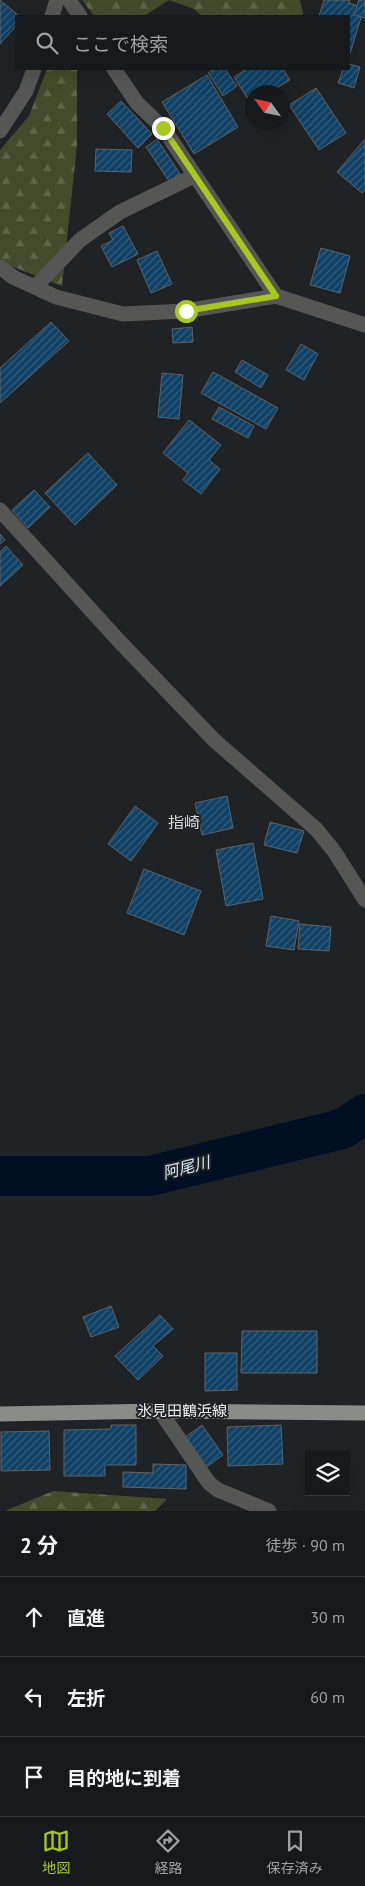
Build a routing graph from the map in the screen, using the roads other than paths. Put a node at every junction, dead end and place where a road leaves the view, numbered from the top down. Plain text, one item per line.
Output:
1 (58, 0) edge
2 (69, 0) edge
3 (52, 15) edge
4 (79, 15) edge
5 (34, 70) edge
6 (115, 70) edge
7 (0, 131) edge
8 (194, 176) junction
9 (0, 267) edge
10 (34, 287) junction
11 (276, 296) junction
12 (365, 325) edge
13 (0, 510) edge
14 (365, 900) edge
15 (160, 1411) junction
16 (365, 1413) edge
17 (0, 1414) edge
18 (269, 1511) edge

1 - 3 street
2 - 4 street
5 - 7 street
6 - 8 street
8 - 10 street
8 - 11 street
9 - 10 street
10 - 11 street
11 - 12 street
13 - 14 street
15 - 16 main road, 氷見田鶴浜線
15 - 17 main road, 氷見田鶴浜線
15 - 18 street

